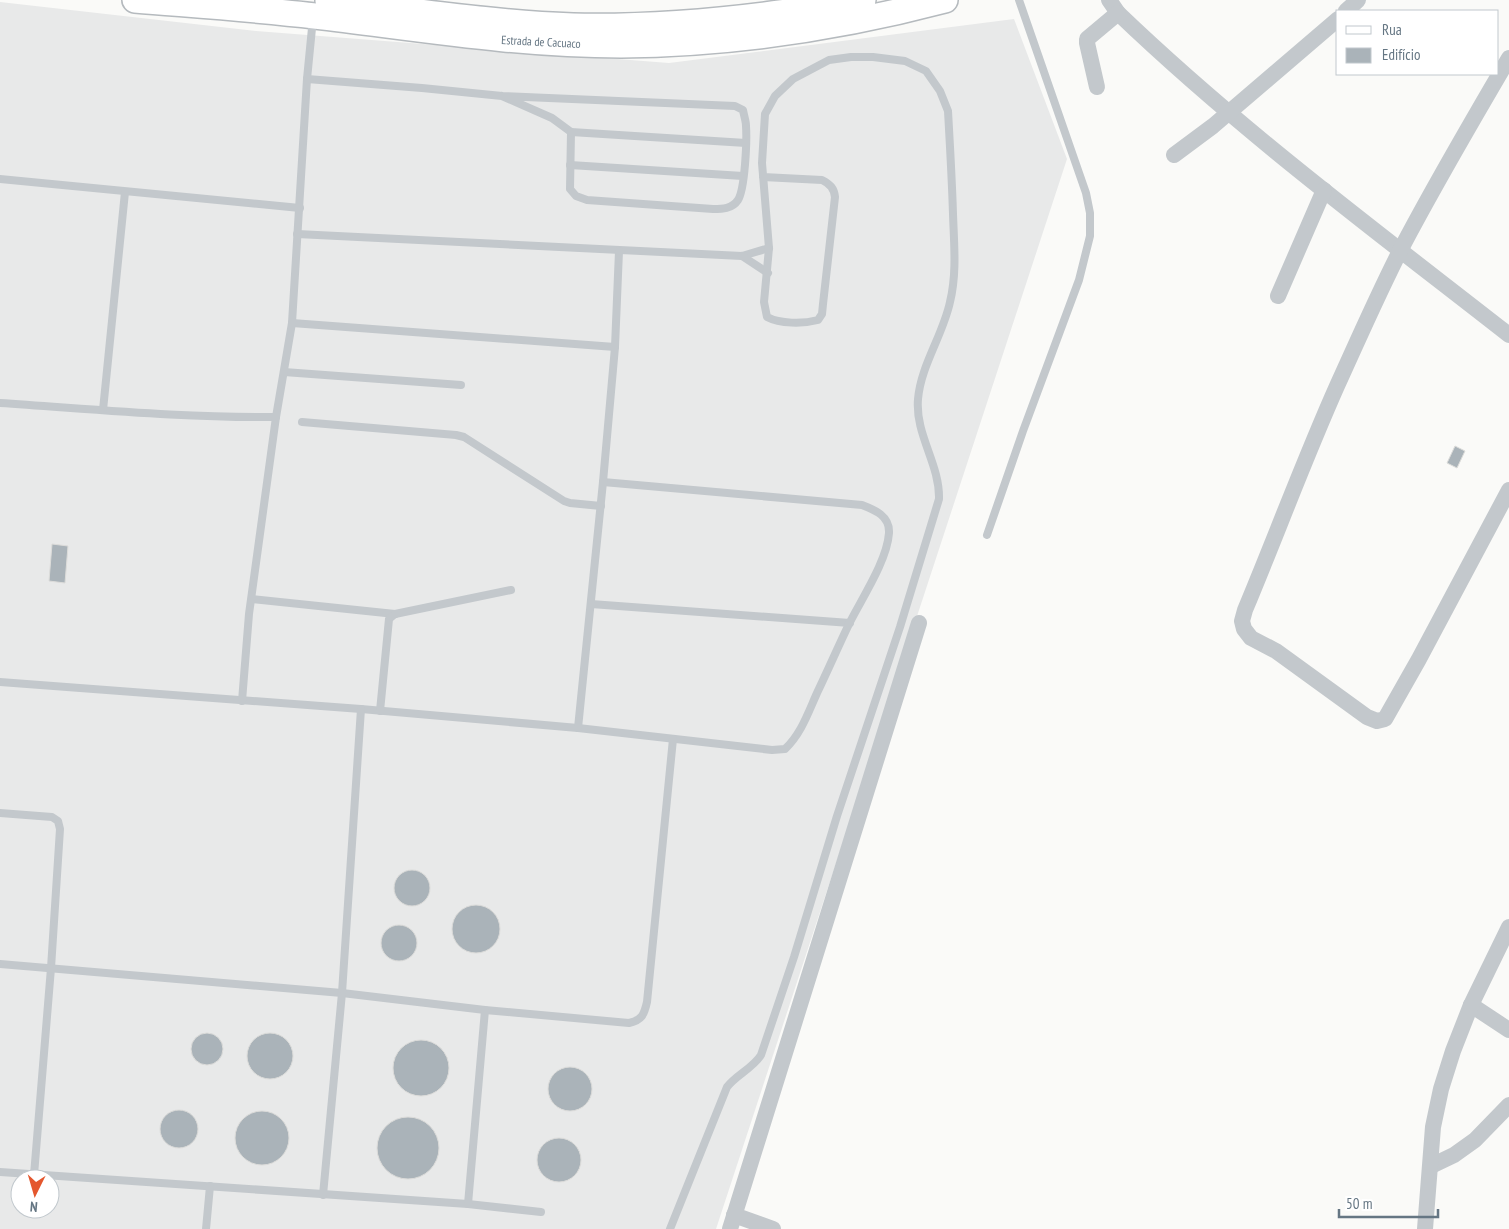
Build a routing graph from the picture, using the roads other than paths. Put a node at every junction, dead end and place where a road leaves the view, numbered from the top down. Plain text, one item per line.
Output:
1 (135, 0) edge
2 (863, 0) edge
3 (945, 0) edge
4 (1019, 0) edge
5 (1358, 0) edge
6 (1114, 6) edge
7 (318, 8) edge
8 (1347, 10) edge
9 (1336, 21) edge
10 (1509, 58) edge
11 (1499, 75) edge
12 (1499, 75) edge
13 (307, 79) junction
14 (1097, 87) dead end
15 (502, 96) junction
16 (1228, 112) junction
17 (571, 132) junction
18 (746, 143) junction
19 (1174, 155) dead end
20 (570, 166) junction
21 (743, 176) junction
22 (763, 177) junction
23 (0, 179) edge
24 (1324, 190) junction
25 (125, 192) junction
26 (300, 208) junction
27 (297, 234) junction
28 (770, 248) junction
29 (1401, 250) junction
30 (619, 251) junction
31 (742, 256) junction
32 (768, 273) junction
33 (1278, 296) dead end
34 (292, 324) junction
35 (1509, 335) edge
36 (615, 347) junction
37 (284, 372) junction
38 (461, 385) dead end
39 (0, 403) edge
40 (103, 410) junction
41 (276, 417) junction
42 (302, 422) dead end
43 (603, 482) junction
44 (1509, 490) edge
45 (601, 506) junction
46 (987, 535) dead end
47 (511, 590) dead end
48 (252, 599) junction
49 (591, 604) junction
50 (395, 614) junction
51 (850, 622) junction
52 (919, 623) dead end
53 (0, 682) edge
54 (242, 700) junction
55 (361, 709) junction
56 (380, 711) junction
57 (578, 728) junction
58 (673, 739) junction
59 (0, 813) edge
60 (1509, 927) edge
61 (0, 964) edge
62 (51, 968) junction
63 (342, 993) junction
64 (1471, 1005) junction
65 (485, 1010) junction
66 (1509, 1030) edge
67 (1509, 1105) edge
68 (1431, 1166) junction
69 (34, 1169) edge
70 (60, 1177) edge
71 (210, 1186) junction
72 (323, 1195) junction
73 (468, 1204) junction
74 (541, 1212) dead end
75 (732, 1222) edge
76 (206, 1229) edge
77 (670, 1229) edge
78 (773, 1229) edge
79 (1426, 1229) edge

1 - 7 main road, Estrada de Cacuaco
2 - 7 main road, Estrada de Cacuaco
3 - 7 main road, Estrada de Cacuaco
4 - 46 lane
5 - 8 street
6 - 14 street
6 - 16 street
7 - 13 lane
9 - 16 street
10 - 12 street
11 - 29 street
13 - 15 lane
13 - 26 lane
15 - 17 lane
15 - 18 lane
16 - 19 street
16 - 24 street
17 - 18 lane
17 - 20 lane
18 - 21 lane
20 - 21 lane
20 - 21 lane
22 - 28 lane
22 - 32 lane
22 - 77 lane
23 - 25 lane
24 - 29 street
24 - 33 street
25 - 26 lane
25 - 40 lane
26 - 27 lane
27 - 30 lane
27 - 34 lane
28 - 31 lane
28 - 32 lane
29 - 35 street
29 - 44 street
30 - 31 lane
30 - 36 lane
31 - 32 lane
34 - 36 lane
34 - 37 lane
36 - 43 lane
37 - 38 lane
37 - 41 lane
39 - 40 lane
40 - 41 lane
41 - 48 lane
42 - 45 lane
43 - 45 lane
43 - 51 lane
45 - 49 lane
47 - 50 lane
48 - 50 lane
48 - 54 lane
49 - 51 lane
49 - 57 lane
50 - 56 lane
51 - 58 lane
52 - 75 street
53 - 54 lane
54 - 55 lane
55 - 56 lane
55 - 63 lane
56 - 57 lane
57 - 58 lane
58 - 65 lane
59 - 62 lane
60 - 64 street
61 - 62 lane
62 - 63 lane
62 - 69 lane
63 - 65 lane
63 - 72 lane
64 - 66 street
64 - 68 street
65 - 73 lane
67 - 68 street
68 - 79 street
70 - 71 lane
71 - 72 lane
71 - 76 lane
72 - 73 lane
73 - 74 lane
75 - 78 street

